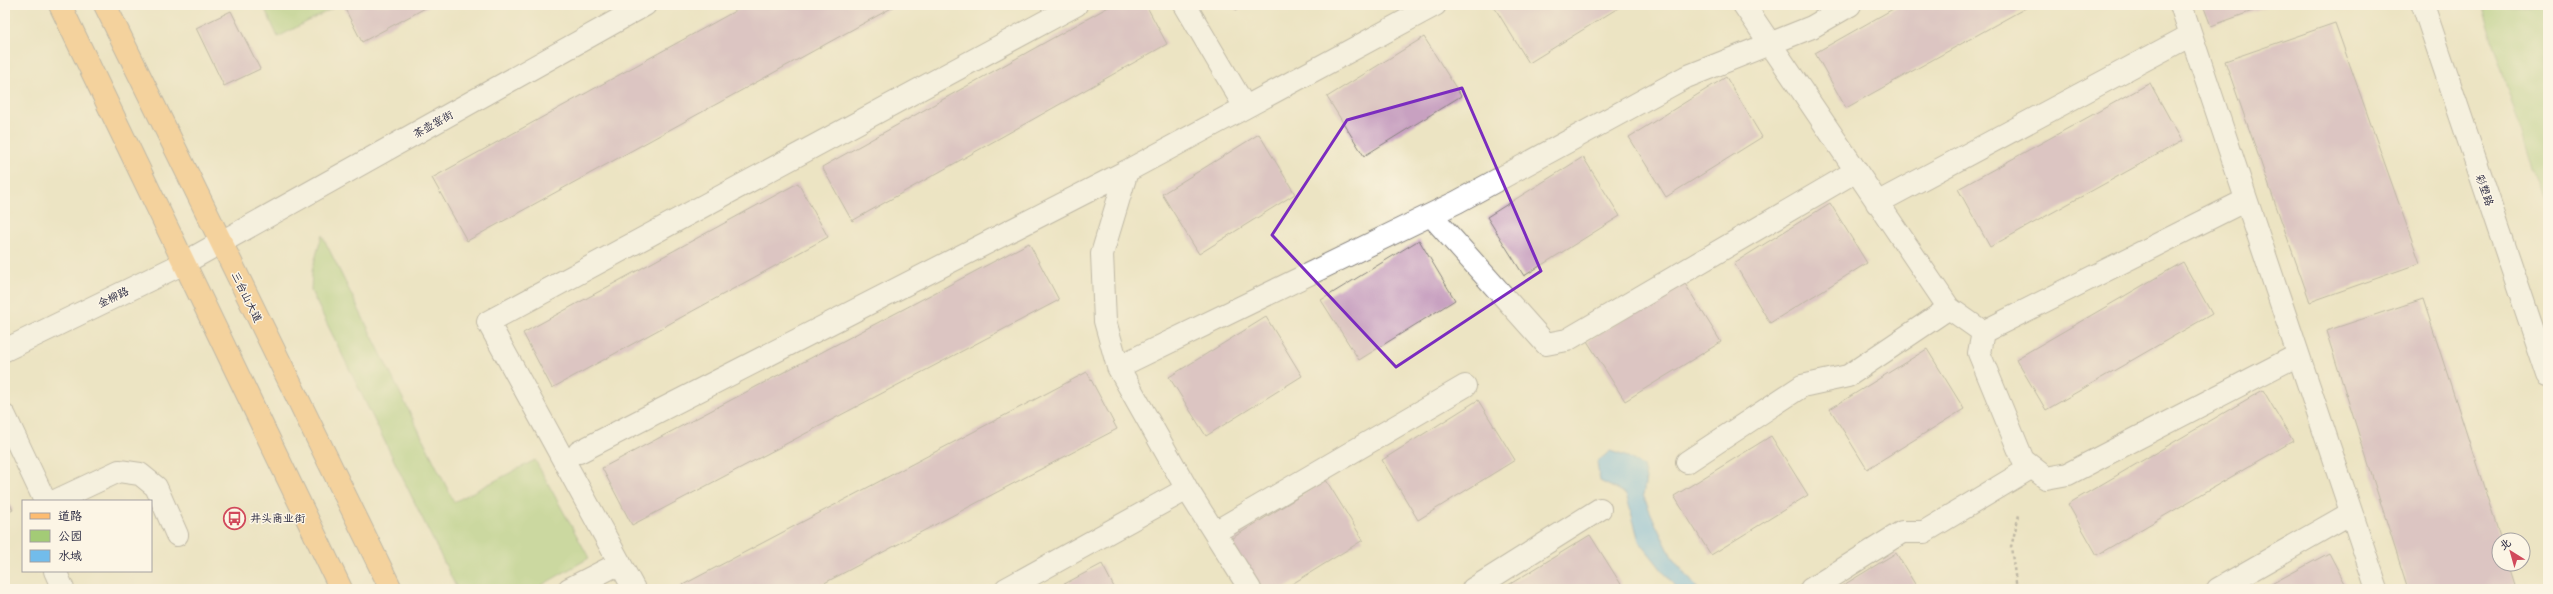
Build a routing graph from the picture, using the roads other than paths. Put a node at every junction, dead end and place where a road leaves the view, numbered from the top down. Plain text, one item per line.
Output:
1 (60, 5) edge
2 (105, 5) edge
3 (645, 5) edge
4 (1076, 5) edge
5 (1185, 5) edge
6 (1435, 5) edge
7 (1744, 5) edge
8 (1850, 5) edge
9 (2181, 5) edge
10 (2423, 5) edge
11 (2191, 35) junction
12 (1770, 44) junction
13 (1245, 107) junction
14 (1127, 171) junction
15 (1856, 171) junction
16 (2246, 200) junction
17 (1877, 202) junction
18 (1431, 215) junction
19 (220, 242) junction
20 (184, 263) junction
21 (1949, 308) junction
22 (1983, 332) junction
23 (5, 350) edge
24 (2298, 355) junction
25 (1118, 366) junction
26 (2548, 375) edge
27 (1465, 386) dead end
28 (5, 416) edge
29 (580, 452) dead end
30 (1687, 462) dead end
31 (2039, 472) junction
32 (1187, 489) junction
33 (45, 500) edge
34 (56, 500) edge
35 (1600, 509) dead end
36 (2351, 513) junction
37 (1215, 532) junction
38 (177, 535) dead end
39 (620, 563) junction
40 (56, 572) edge
41 (64, 589) edge
42 (341, 589) edge
43 (391, 589) edge
44 (569, 589) edge
45 (634, 589) edge
46 (1006, 589) edge
47 (1250, 589) edge
48 (1473, 589) edge
49 (1811, 589) edge
50 (2218, 589) edge
51 (2377, 589) edge

1 - 20 main road
2 - 19 main road, 三台山大道
3 - 19 street, 茶壶窑街
4 - 39 street
5 - 13 street
6 - 13 street
7 - 12 street
8 - 12 street
9 - 11 street
10 - 26 street, 彩塑路
11 - 16 street
11 - 17 street
12 - 15 street
12 - 18 street
13 - 14 street
14 - 25 street
14 - 29 street
15 - 17 street
15 - 18 street
16 - 22 street
16 - 24 street
17 - 21 street
18 - 25 street
19 - 20 street, 金柳路
19 - 43 main road, 三台山大道
20 - 23 street, 金柳路
20 - 42 main road
21 - 22 street
21 - 30 street
22 - 31 street
24 - 31 street
24 - 36 street
25 - 32 street
27 - 37 street
28 - 33 street
31 - 49 street
32 - 37 street
32 - 46 street
34 - 38 street
35 - 48 street
36 - 50 street
36 - 51 street
37 - 47 street
39 - 44 street
39 - 45 street
40 - 41 street

